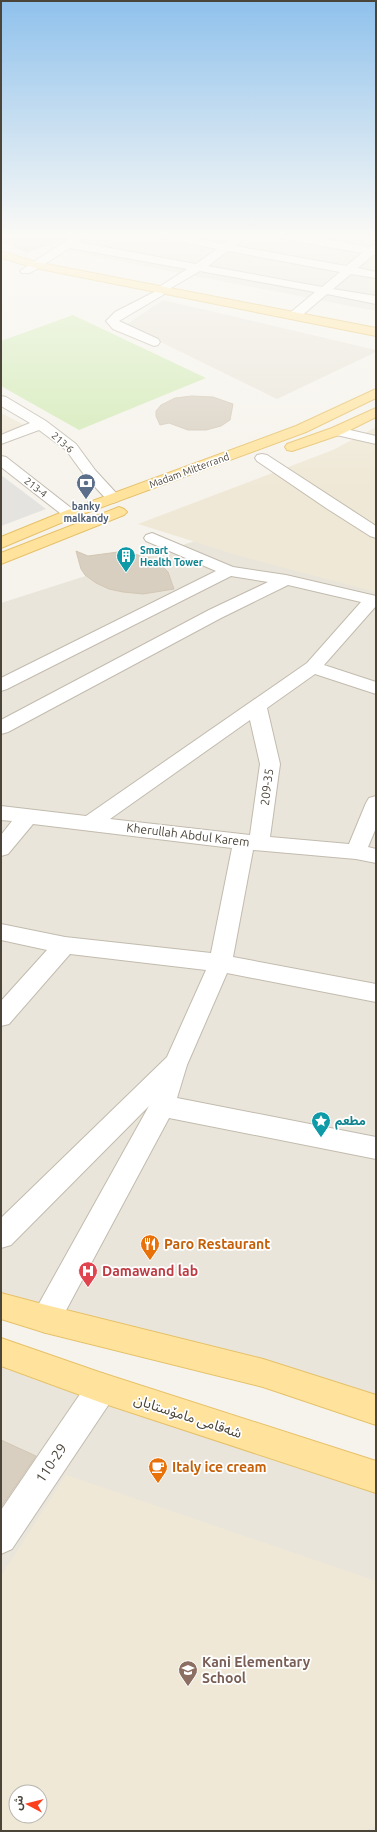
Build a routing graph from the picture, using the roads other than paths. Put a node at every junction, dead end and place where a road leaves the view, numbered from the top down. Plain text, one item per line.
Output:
1 (114, 319) edge
2 (294, 319) edge
3 (316, 319) edge
4 (376, 332) edge
5 (376, 337) edge
6 (154, 342) dead end
7 (376, 393) edge
8 (1, 400) edge
9 (376, 412) edge
10 (41, 424) junction
11 (337, 431) junction
12 (1, 440) edge
13 (376, 440) edge
14 (262, 458) junction
15 (1, 460) edge
16 (218, 475) dead end
17 (113, 498) junction
18 (130, 508) dead end
19 (70, 514) junction
20 (376, 533) edge
21 (152, 538) dead end
22 (1, 543) edge
23 (1, 559) edge
24 (229, 571) junction
25 (286, 580) junction
26 (374, 601) edge
27 (313, 668) junction
28 (1, 685) edge
29 (376, 688) edge
30 (257, 707) junction
31 (1, 728) edge
32 (376, 803) edge
33 (1, 813) edge
34 (28, 816) junction
35 (90, 823) junction
36 (251, 843) junction
37 (1, 849) edge
38 (366, 854) edge
39 (1, 932) edge
40 (65, 945) junction
41 (220, 963) junction
42 (376, 993) edge
43 (1, 1017) edge
44 (176, 1063) junction
45 (162, 1106) junction
46 (376, 1148) edge
47 (1, 1236) edge
48 (1, 1306) edge
49 (46, 1319) junction
50 (1, 1352) edge
51 (102, 1388) junction
52 (376, 1410) edge
53 (376, 1477) edge
54 (1, 1538) edge

1 - 6 street
2 - 5 main road
3 - 4 main road
7 - 17 main road, Madam Mitterrand
8 - 10 street, 213-6
9 - 11 main road, Madam Mitterrand
10 - 12 street
10 - 17 street, 213-6
11 - 13 street
11 - 14 main road, Madam Mitterrand
14 - 16 main road, Madam Mitterrand
14 - 20 street
15 - 19 street, 213-4
17 - 19 main road, Madam Mitterrand
18 - 23 main road
19 - 22 main road, Madam Mitterrand
21 - 24 street
24 - 25 street
24 - 28 street
25 - 26 street
25 - 31 street
26 - 27 street
27 - 29 street
27 - 30 street
30 - 35 street
30 - 36 street, 209-35
32 - 38 street
33 - 34 street, Kherullah Abdul Karem
34 - 35 street, Kherullah Abdul Karem
34 - 37 street
35 - 36 street, Kherullah Abdul Karem
36 - 38 street, Kherullah Abdul Karem
36 - 41 street, 209-35
39 - 40 street
40 - 41 street
40 - 43 street
41 - 42 street
41 - 44 street, 209-35
44 - 45 street, 209-35
44 - 47 street
45 - 46 street
45 - 49 street, 209-35
48 - 49 main road
49 - 52 main road
50 - 51 main road, شەقامی مامۆستایان
51 - 53 main road, شەقامی مامۆستایان
51 - 54 street, 110-29

